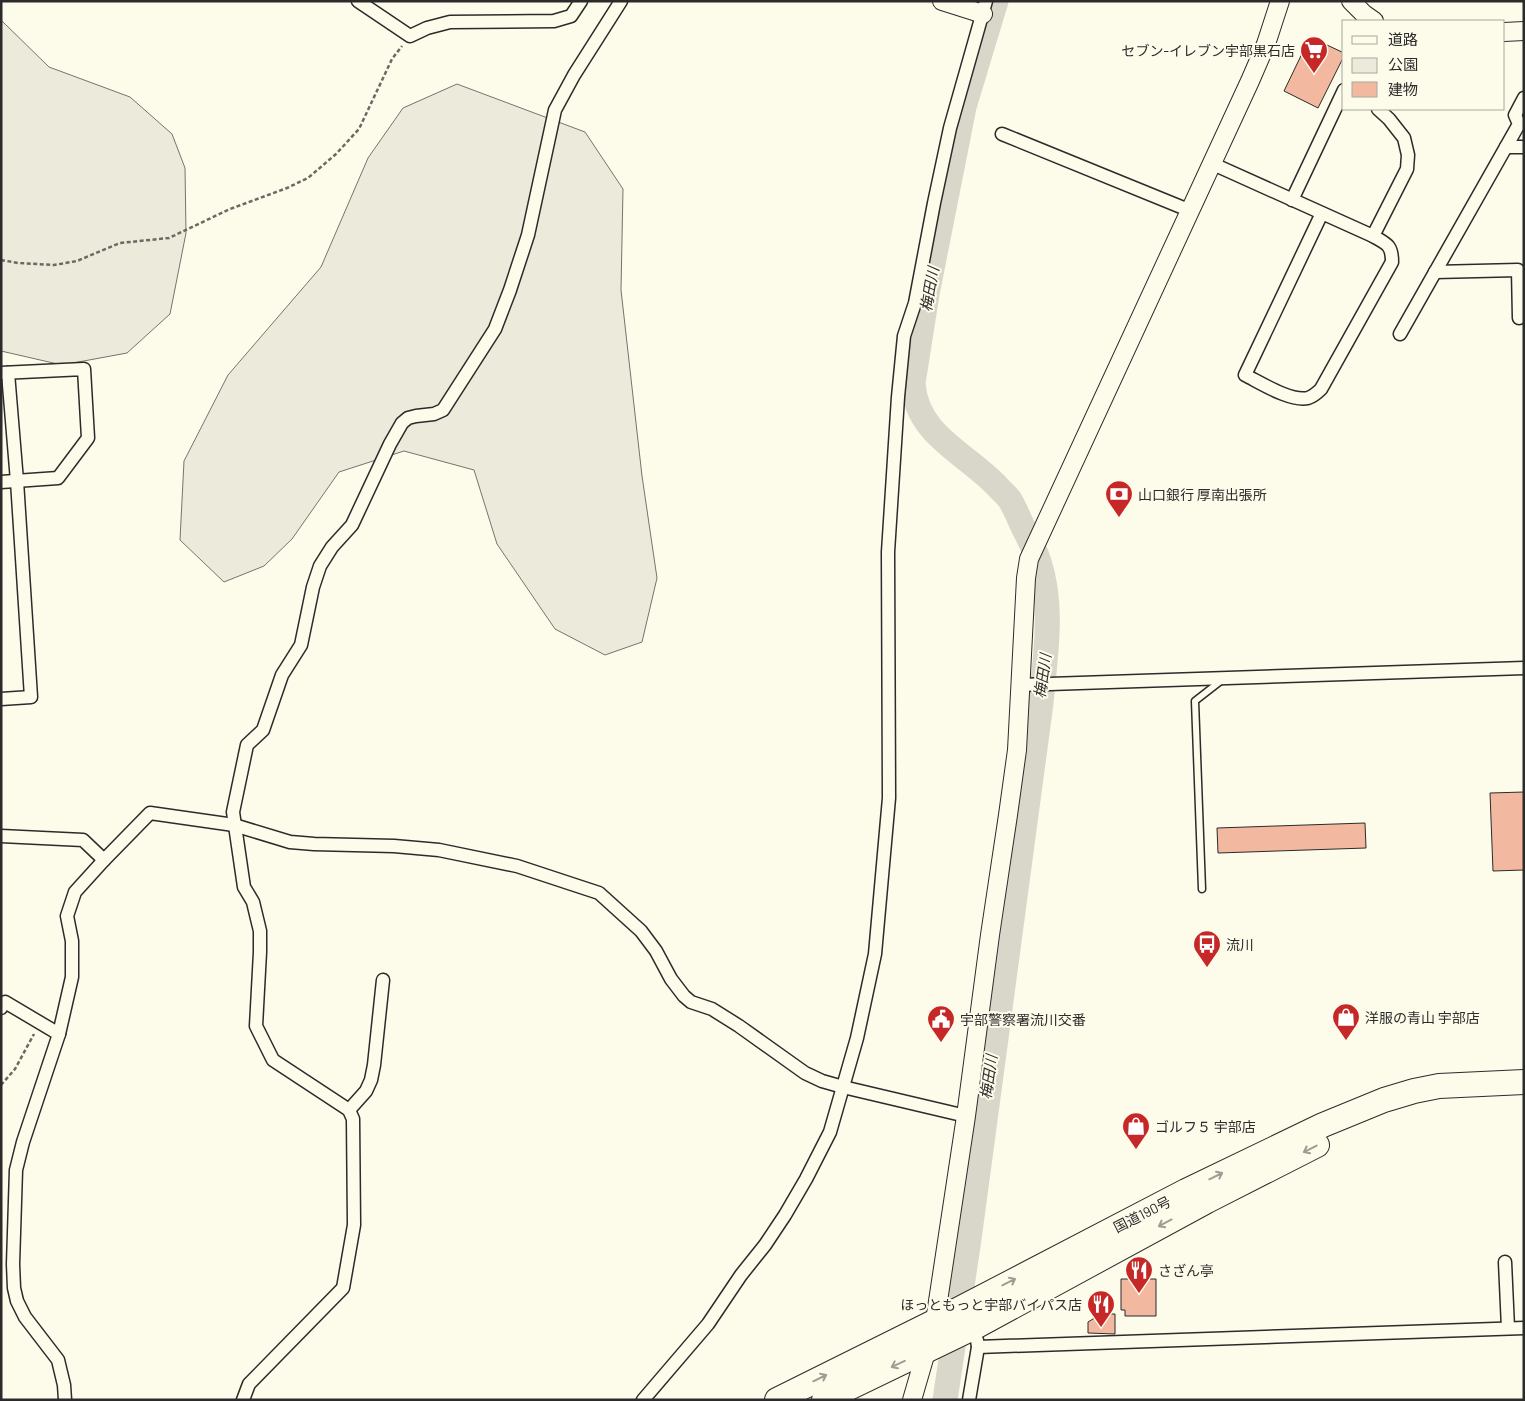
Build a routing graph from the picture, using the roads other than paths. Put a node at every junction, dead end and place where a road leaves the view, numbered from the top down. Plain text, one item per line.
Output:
1 (358, 1) edge
2 (581, 1) edge
3 (621, 1) edge
4 (942, 1) edge
5 (1280, 1) edge
6 (1351, 1) edge
7 (985, 7) edge
8 (1373, 20) edge
9 (1524, 31) edge
10 (1505, 32) edge
11 (1342, 94) edge
12 (1524, 98) edge
13 (1379, 110) edge
14 (1002, 134) dead end
15 (1506, 147) junction
16 (1524, 147) edge
17 (1213, 164) junction
18 (1292, 200) junction
19 (1191, 211) junction
20 (1322, 213) junction
21 (1373, 236) junction
22 (1435, 272) junction
23 (1519, 318) dead end
24 (1400, 334) dead end
25 (4, 373) edge
26 (17, 481) junction
27 (1, 482) edge
28 (1524, 668) edge
29 (1225, 678) junction
30 (1020, 685) junction
31 (1, 699) edge
32 (234, 825) junction
33 (1, 836) edge
34 (104, 860) junction
35 (1202, 889) dead end
36 (383, 980) dead end
37 (1, 1008) edge
38 (59, 1034) junction
39 (1524, 1082) edge
40 (843, 1087) junction
41 (1524, 1094) edge
42 (350, 1110) junction
43 (966, 1116) junction
44 (1505, 1262) dead end
45 (968, 1304) junction
46 (1508, 1328) junction
47 (1524, 1328) edge
48 (937, 1333) junction
49 (973, 1335) junction
50 (65, 1400) edge
51 (243, 1400) edge
52 (643, 1400) edge
53 (777, 1400) edge
54 (824, 1400) edge
55 (912, 1400) edge
56 (969, 1400) edge

1 - 2 street
3 - 32 street
4 - 7 street
5 - 17 street
6 - 8 street
7 - 40 street
9 - 10 street
11 - 18 street
12 - 15 street
13 - 21 street
14 - 19 street
15 - 16 street
15 - 22 street
17 - 18 street
17 - 19 street
18 - 20 street
19 - 30 street
20 - 21 street
20 - 21 street
22 - 23 street
22 - 24 street
25 - 26 street
25 - 26 street
26 - 27 street
26 - 31 street
28 - 29 street
29 - 30 street
29 - 35 lane
30 - 43 street
32 - 34 street
32 - 40 street
32 - 42 street
33 - 34 street
34 - 38 street
36 - 42 street
37 - 38 street
38 - 50 street
45 -> 39 highway, 国道190号
40 - 43 street
40 - 52 street
41 -> 49 highway, 国道190号
42 - 51 street
43 - 48 street
44 - 46 street
45 - 48 highway, 国道190号
45 - 49 street
46 - 47 street
46 - 49 street
48 - 49 highway, 国道190号
53 -> 48 highway, 国道190号
48 -> 54 highway, 国道190号
48 - 55 street
49 - 56 street

